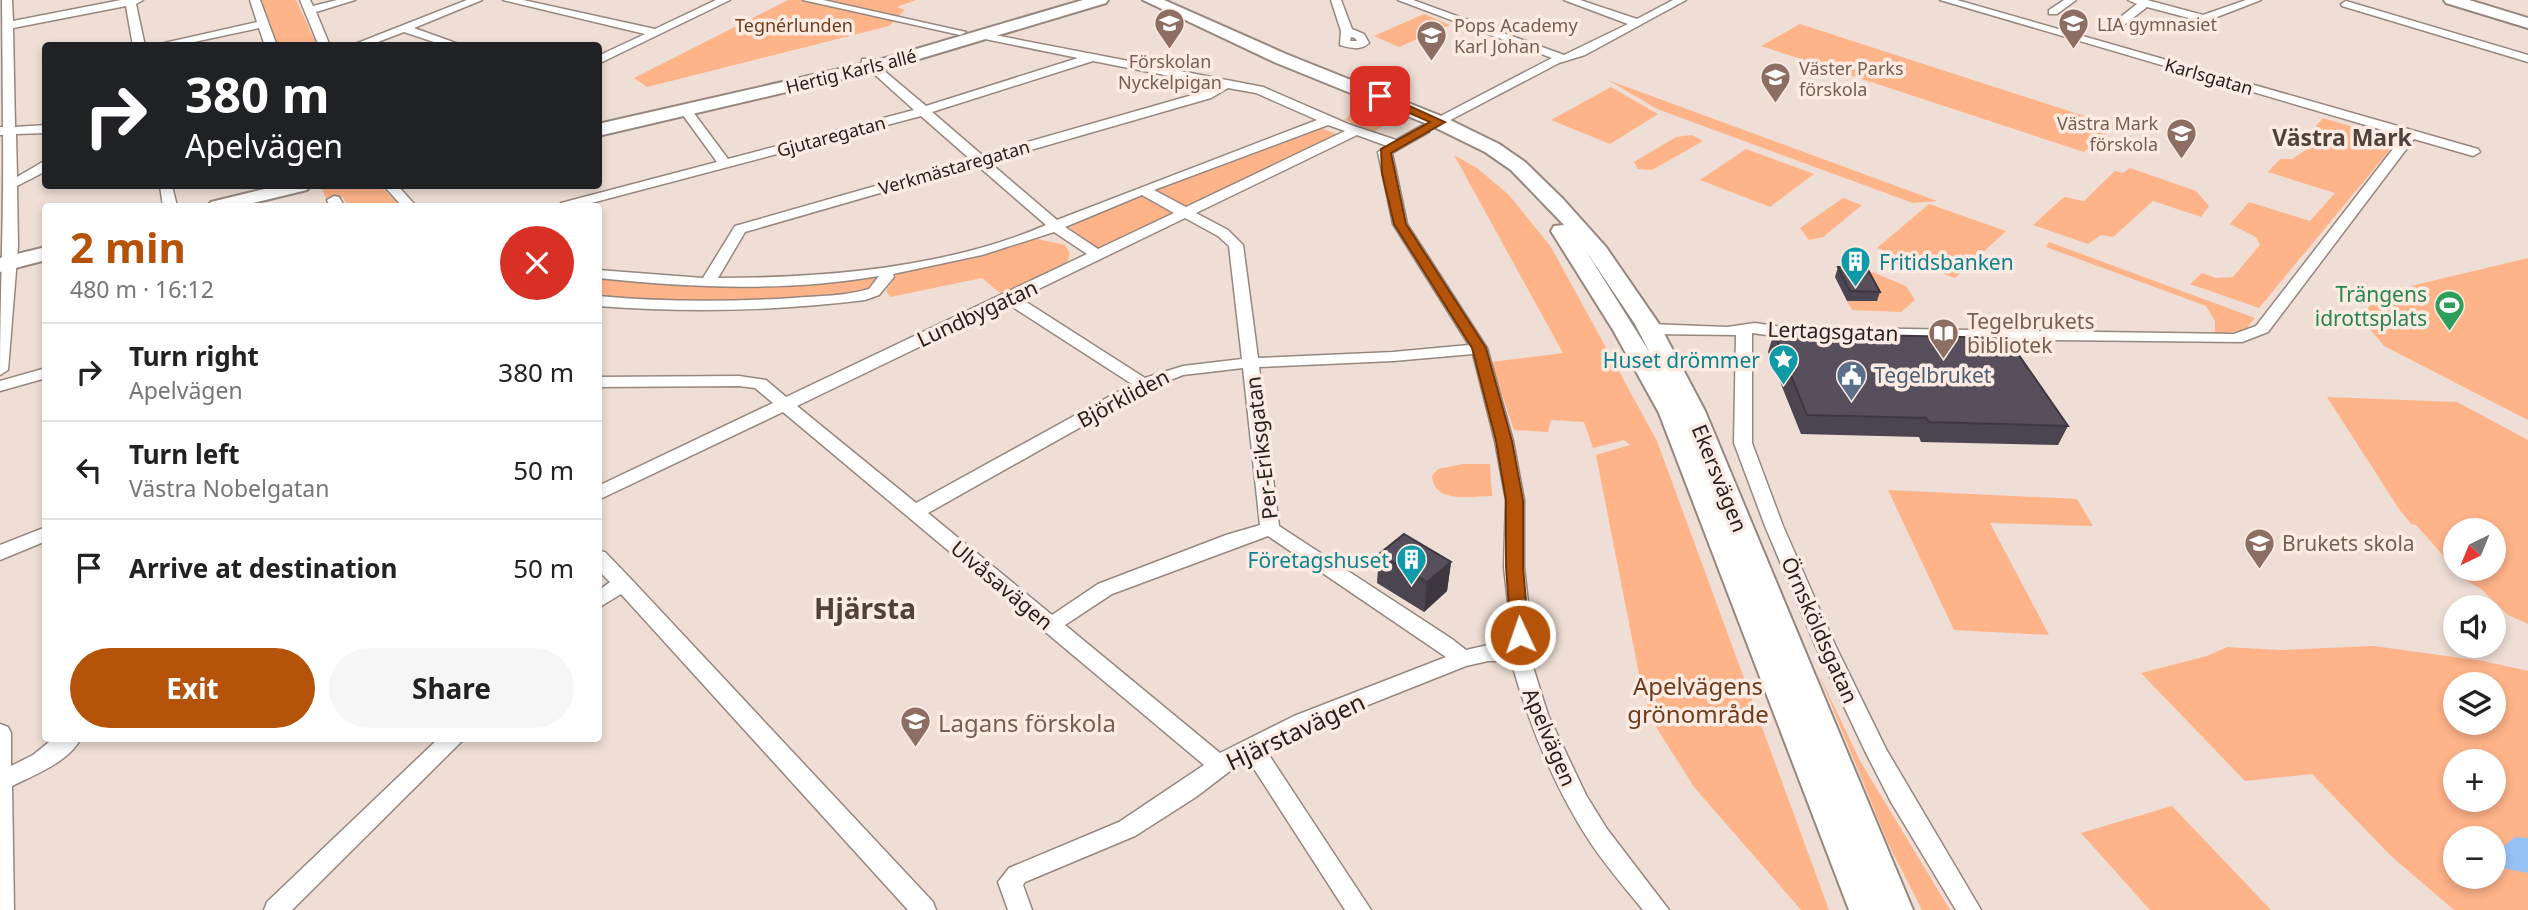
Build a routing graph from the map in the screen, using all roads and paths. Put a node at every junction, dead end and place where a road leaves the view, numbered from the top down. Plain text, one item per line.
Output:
1 (6, 0) edge
2 (255, 0) edge
3 (350, 0) edge
4 (477, 0) edge
5 (508, 0) edge
6 (725, 0) edge
7 (808, 0) edge
8 (1063, 0) edge
9 (1100, 0) edge
10 (1151, 0) edge
11 (1336, 0) edge
12 (1403, 0) edge
13 (1569, 0) edge
14 (1681, 0) edge
15 (1945, 0) edge
16 (2071, 0) edge
17 (2133, 0) edge
18 (2256, 0) edge
19 (2452, 0) edge
20 (2467, 0) edge
21 (132, 1) edge
22 (2146, 4) junction
23 (2346, 4) dead end
24 (308, 5) edge
25 (2053, 12) dead end
26 (2528, 20) edge
27 (1637, 23) junction
28 (264, 24) junction
29 (4, 26) edge
30 (404, 28) junction
31 (2112, 29) dead end
32 (1347, 31) dead end
33 (960, 32) junction
34 (656, 33) junction
35 (1009, 34) junction
36 (138, 42) edge
37 (176, 42) edge
38 (270, 42) edge
39 (323, 42) edge
40 (366, 42) edge
41 (447, 42) edge
42 (1093, 57) junction
43 (1562, 58) junction
44 (602, 59) edge
45 (2528, 59) edge
46 (869, 64) junction
47 (1226, 84) junction
48 (684, 108) junction
49 (923, 111) junction
50 (1329, 120) junction
51 (602, 121) edge
52 (1432, 125) junction
53 (42, 129) edge
54 (602, 129) edge
55 (4, 130) edge
56 (1356, 131) junction
57 (2411, 134) junction
58 (1395, 144) junction
59 (2473, 152) dead end
60 (980, 160) junction
61 (725, 164) junction
62 (42, 167) edge
63 (10, 184) junction
64 (289, 189) edge
65 (393, 189) edge
66 (1143, 190) junction
67 (230, 203) edge
68 (405, 203) edge
69 (577, 203) edge
70 (1187, 214) junction
71 (1055, 226) junction
72 (42, 248) edge
73 (42, 254) edge
74 (1098, 255) junction
75 (5, 260) edge
76 (885, 270) junction
77 (602, 274) edge
78 (708, 282) junction
79 (1009, 298) junction
80 (602, 301) edge
81 (1744, 328) junction
82 (1650, 329) junction
83 (1625, 330) junction
84 (1479, 348) junction
85 (1251, 363) junction
86 (0, 370) edge
87 (42, 374) edge
88 (602, 383) edge
89 (1144, 384) junction
90 (0, 386) edge
91 (785, 404) junction
92 (1695, 443) junction
93 (602, 492) edge
94 (915, 512) junction
95 (1270, 529) junction
96 (42, 535) edge
97 (1734, 541) junction
98 (0, 553) edge
99 (602, 561) edge
100 (623, 583) junction
101 (602, 598) edge
102 (1051, 625) junction
103 (1519, 654) junction
104 (1462, 659) junction
105 (0, 733) edge
106 (65, 742) edge
107 (450, 742) edge
108 (1251, 746) junction
109 (1220, 765) junction
110 (0, 782) edge
111 (2, 910) edge
112 (276, 910) edge
113 (925, 910) edge
114 (1020, 910) edge
115 (1359, 910) edge
116 (1657, 910) edge
117 (1867, 910) edge
118 (1895, 910) edge
119 (1969, 910) edge

1 - 29 street
2 - 28 street
3 - 24 street
4 - 30 street
5 - 34 street
6 - 34 street
7 - 33 street
8 - 33 main road, Hertig Karls allé
9 - 35 main road, Hertig Karls allé
10 - 52 main road
11 - 32 street
12 - 43 street
13 - 27 street
14 - 27 street
15 - 57 street, Karlsgatan
16 - 25 street
17 - 22 street
18 - 22 street
19 - 26 main road
20 - 26 main road
21 - 29 street
21 - 36 street
22 - 31 street
23 - 45 street
24 - 39 street
27 - 43 street
28 - 37 street
28 - 38 street
29 - 55 street
30 - 40 street
30 - 41 street
33 - 46 main road, Hertig Karls allé
34 - 44 street
35 - 42 street
35 - 46 main road, Hertig Karls allé
42 - 47 street
42 - 49 street, Gjutaregatan
43 - 52 street
46 - 48 main road, Hertig Karls allé
46 - 49 street
47 - 50 street
47 - 60 street, Verkmästaregatan
48 - 51 main road, Hertig Karls allé
48 - 54 main road, Hertig Karls allé
48 - 61 street
49 - 60 street
49 - 61 street, Gjutaregatan
50 - 56 street
50 - 66 street
52 - 58 street
52 - 82 main road, Ekersvägen
52 - 83 main road, Ekersvägen
53 - 55 street
55 - 63 street
56 - 58 street
56 - 70 street, Lundbygatan
57 - 59 street, Karlsgatan
57 - 81 street, Lertagsgatan
58 - 84 street, Apelvägen
60 - 71 street
60 - 78 street, Verkmästaregatan
61 - 69 street, Gjutaregatan
62 - 63 street
63 - 75 street
64 - 67 main road
65 - 68 street
66 - 70 street, Per-Eriksgatan
66 - 71 street
70 - 74 street, Lundbygatan
70 - 85 street, Per-Eriksgatan
71 - 74 street
71 - 76 street
72 - 75 main road
73 - 75 main road
74 - 79 street, Lundbygatan
75 - 86 street
76 - 78 street
76 - 80 street
77 - 78 street
79 - 89 street
79 - 91 street, Lundbygatan
81 - 82 street, Lertagsgatan
81 - 119 street, Örnsköldsgatan
82 - 83 main road
82 - 92 main road, Ekersvägen
83 - 92 main road, Ekersvägen
84 - 85 street, Björkliden
84 - 103 street, Apelvägen
85 - 89 street, Björkliden
85 - 95 street, Per-Eriksgatan
87 - 90 street
88 - 91 street, Ulvåsavägen
89 - 94 street, Björkliden
91 - 93 street, Lundbygatan
91 - 94 street, Ulvåsavägen
92 - 97 main road, Ekersvägen
94 - 102 street, Ulvåsavägen
95 - 102 street
95 - 104 street, Per-Eriksgatan
96 - 98 street
97 - 117 main road, Ekersvägen
97 - 118 main road, Ekersvägen
99 - 100 street
100 - 101 street
100 - 113 street
102 - 109 street, Ulvåsavägen
103 - 104 street, Hjärstavägen
103 - 116 street, Apelvägen
104 - 108 street, Hjärstavägen
105 - 110 street
106 - 110 street
107 - 112 street
108 - 109 street, Hjärstavägen
108 - 115 street
109 - 114 street, Hjärstavägen
110 - 111 street

